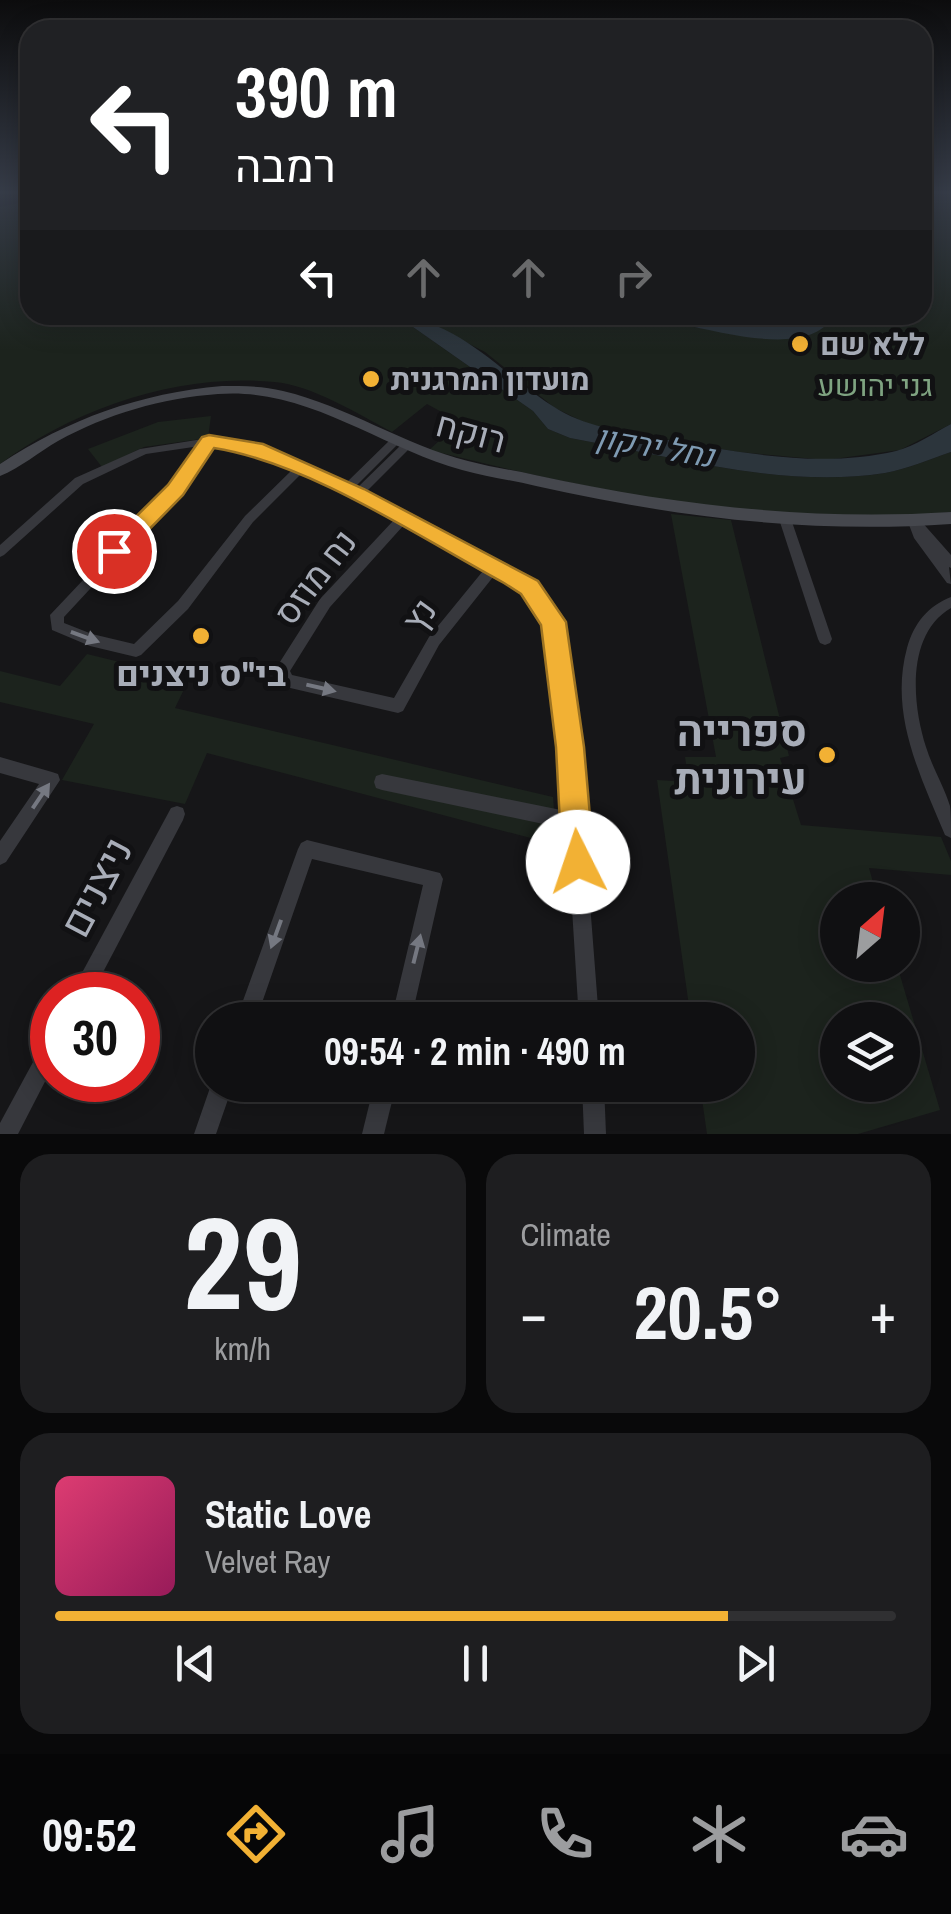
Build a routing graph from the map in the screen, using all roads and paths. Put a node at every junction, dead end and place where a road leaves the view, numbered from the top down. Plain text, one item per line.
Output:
1 (209, 442) junction
2 (401, 443) junction
3 (300, 469) junction
4 (0, 471) edge
5 (351, 492) junction
6 (951, 518) edge
7 (786, 519) junction
8 (402, 520) junction
9 (914, 522) junction
10 (0, 552) edge
11 (951, 563) edge
12 (496, 565) junction
13 (951, 579) edge
14 (951, 602) edge
15 (825, 640) dead end
16 (398, 706) joint
17 (0, 765) edge
18 (382, 782) dead end
19 (177, 814) dead end
20 (576, 822) junction
21 (951, 828) edge
22 (0, 856) edge
23 (92, 972) edge
24 (252, 1002) edge
25 (404, 1002) edge
26 (588, 1002) edge
27 (30, 1089) edge
28 (216, 1102) edge
29 (381, 1102) edge
30 (594, 1102) edge
31 (6, 1134) edge
32 (205, 1134) edge
33 (373, 1134) edge
34 (595, 1134) edge

1 - 3 street
1 -> 3 street
1 - 10 street
2 - 4 street, רוקח
2 - 5 street
2 - 7 street, רוקח
3 - 5 street
5 - 8 street
6 - 9 street, רוקח
7 - 9 street, רוקח
7 - 15 street
8 - 12 street
8 -> 16 street, נח מוזס
9 - 11 street
9 - 13 street
12 - 16 street, נץ
12 - 20 street
14 - 21 street
22 -> 17 street
18 - 20 street
19 - 23 street, ניצנים
20 - 26 street
25 -> 24 street
27 - 31 street
28 - 32 street
29 - 33 street
30 - 34 street

